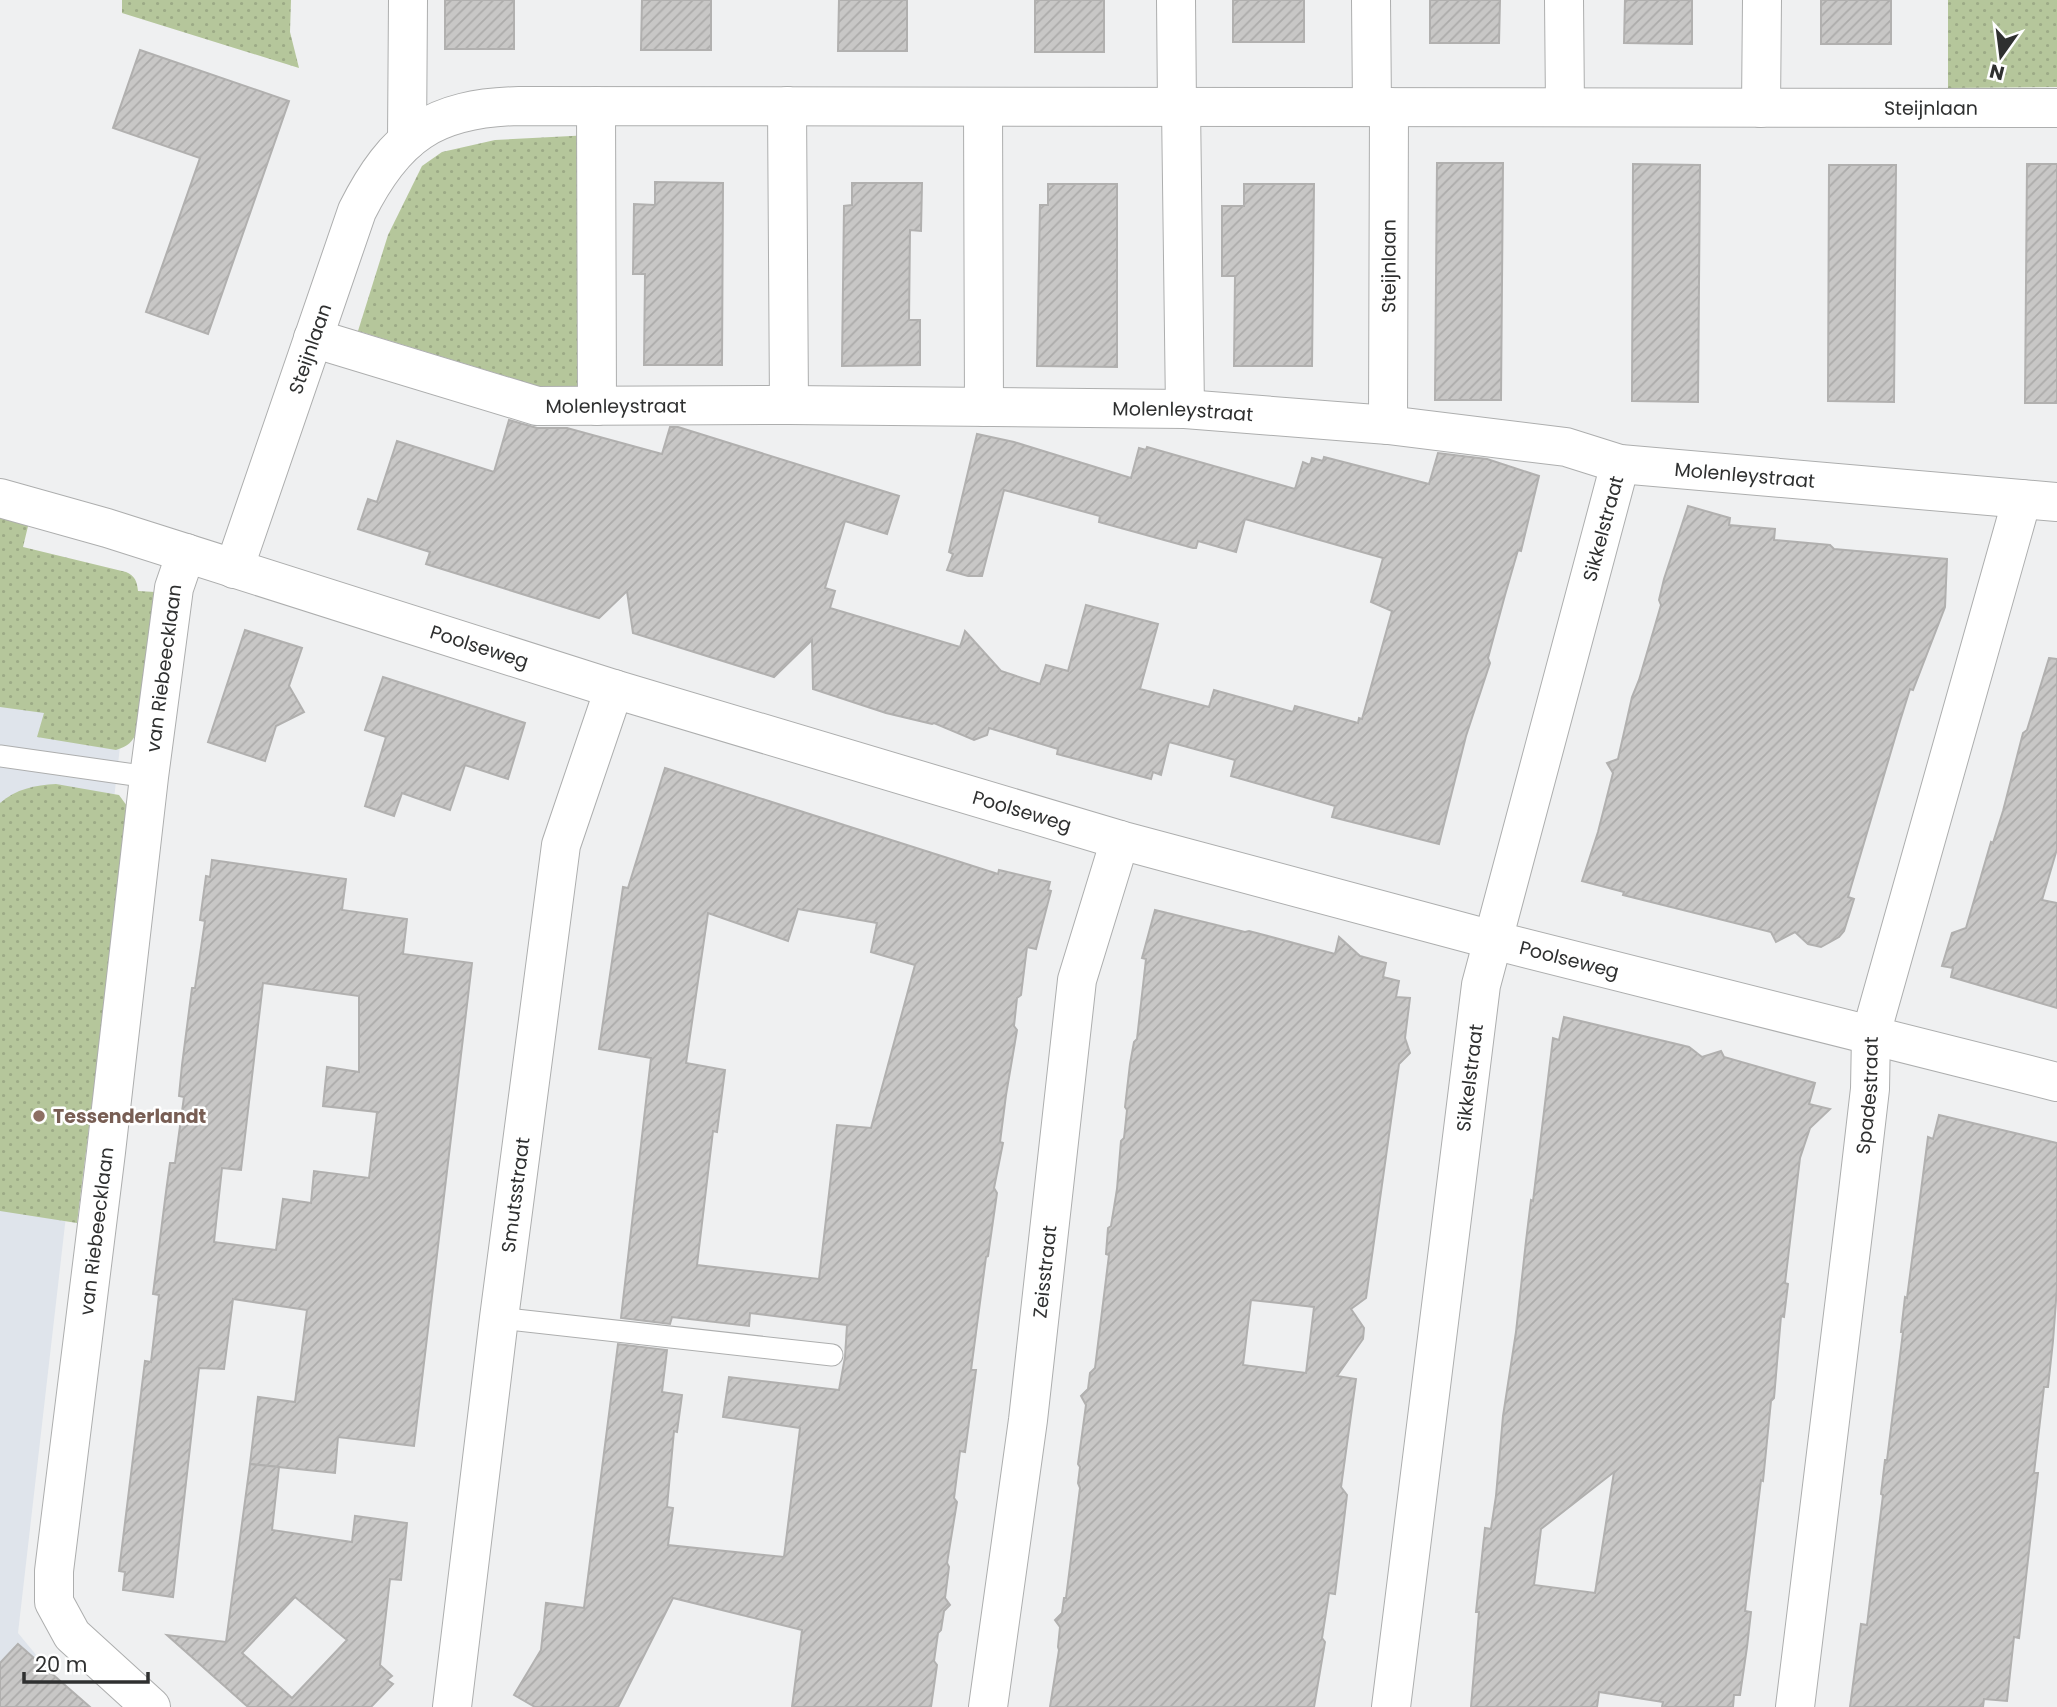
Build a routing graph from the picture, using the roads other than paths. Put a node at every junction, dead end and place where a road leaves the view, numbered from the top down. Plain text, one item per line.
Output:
1 (408, 0) edge
2 (1176, 0) edge
3 (1371, 0) edge
4 (1564, 0) edge
5 (1762, 0) edge
6 (596, 106) junction
7 (787, 106) junction
8 (983, 107) junction
9 (1179, 107) junction
10 (1380, 107) junction
11 (1565, 107) junction
12 (1761, 108) junction
13 (2057, 108) edge
14 (407, 141) junction
15 (313, 338) junction
16 (789, 405) junction
17 (597, 406) junction
18 (984, 407) junction
19 (1185, 409) junction
20 (1388, 425) junction
21 (1620, 464) junction
22 (0, 498) edge
23 (2039, 500) edge
24 (186, 553) junction
25 (234, 569) junction
26 (614, 689) junction
27 (0, 756) edge
28 (149, 777) junction
29 (1120, 840) junction
30 (1493, 940) junction
31 (1871, 1034) junction
32 (2057, 1082) edge
33 (499, 1318) junction
34 (832, 1356) dead end
35 (151, 1707) edge
36 (452, 1707) edge
37 (988, 1707) edge
38 (1391, 1707) edge
39 (1795, 1707) edge

1 - 14 street
2 - 9 street
3 - 10 street, Steijnlaan
4 - 11 street
5 - 12 street
6 - 7 street, Steijnlaan
6 - 14 street, Steijnlaan
6 - 17 street
7 - 8 street, Steijnlaan
7 - 16 street
8 - 9 street, Steijnlaan
8 - 18 street
9 - 10 street, Steijnlaan
9 - 19 street
10 - 11 street, Steijnlaan
10 - 20 street, Steijnlaan
11 - 12 street, Steijnlaan
12 - 13 street, Steijnlaan
14 - 15 street, Steijnlaan
15 - 17 street, Molenleystraat
15 - 25 street, Steijnlaan
16 - 17 street, Molenleystraat
16 - 18 street, Molenleystraat
18 - 19 street, Molenleystraat
19 - 20 street, Molenleystraat
20 - 21 street, Molenleystraat
21 - 23 street, Molenleystraat
21 - 30 street, Sikkelstraat
22 - 24 street, Poolseweg
23 - 31 street, Spadestraat
24 - 25 street, Poolseweg
24 - 28 street, van Riebeecklaan
25 - 26 street, Poolseweg
26 - 29 street, Poolseweg
26 - 33 street, Smutsstraat
27 - 28 lane
28 - 35 street, van Riebeecklaan
29 - 30 street, Poolseweg
29 - 37 street, Zeisstraat
30 - 31 street, Poolseweg
30 - 38 street, Sikkelstraat
31 - 32 street, Poolseweg
31 - 39 street, Spadestraat
33 - 34 lane
33 - 36 street, Smutsstraat

